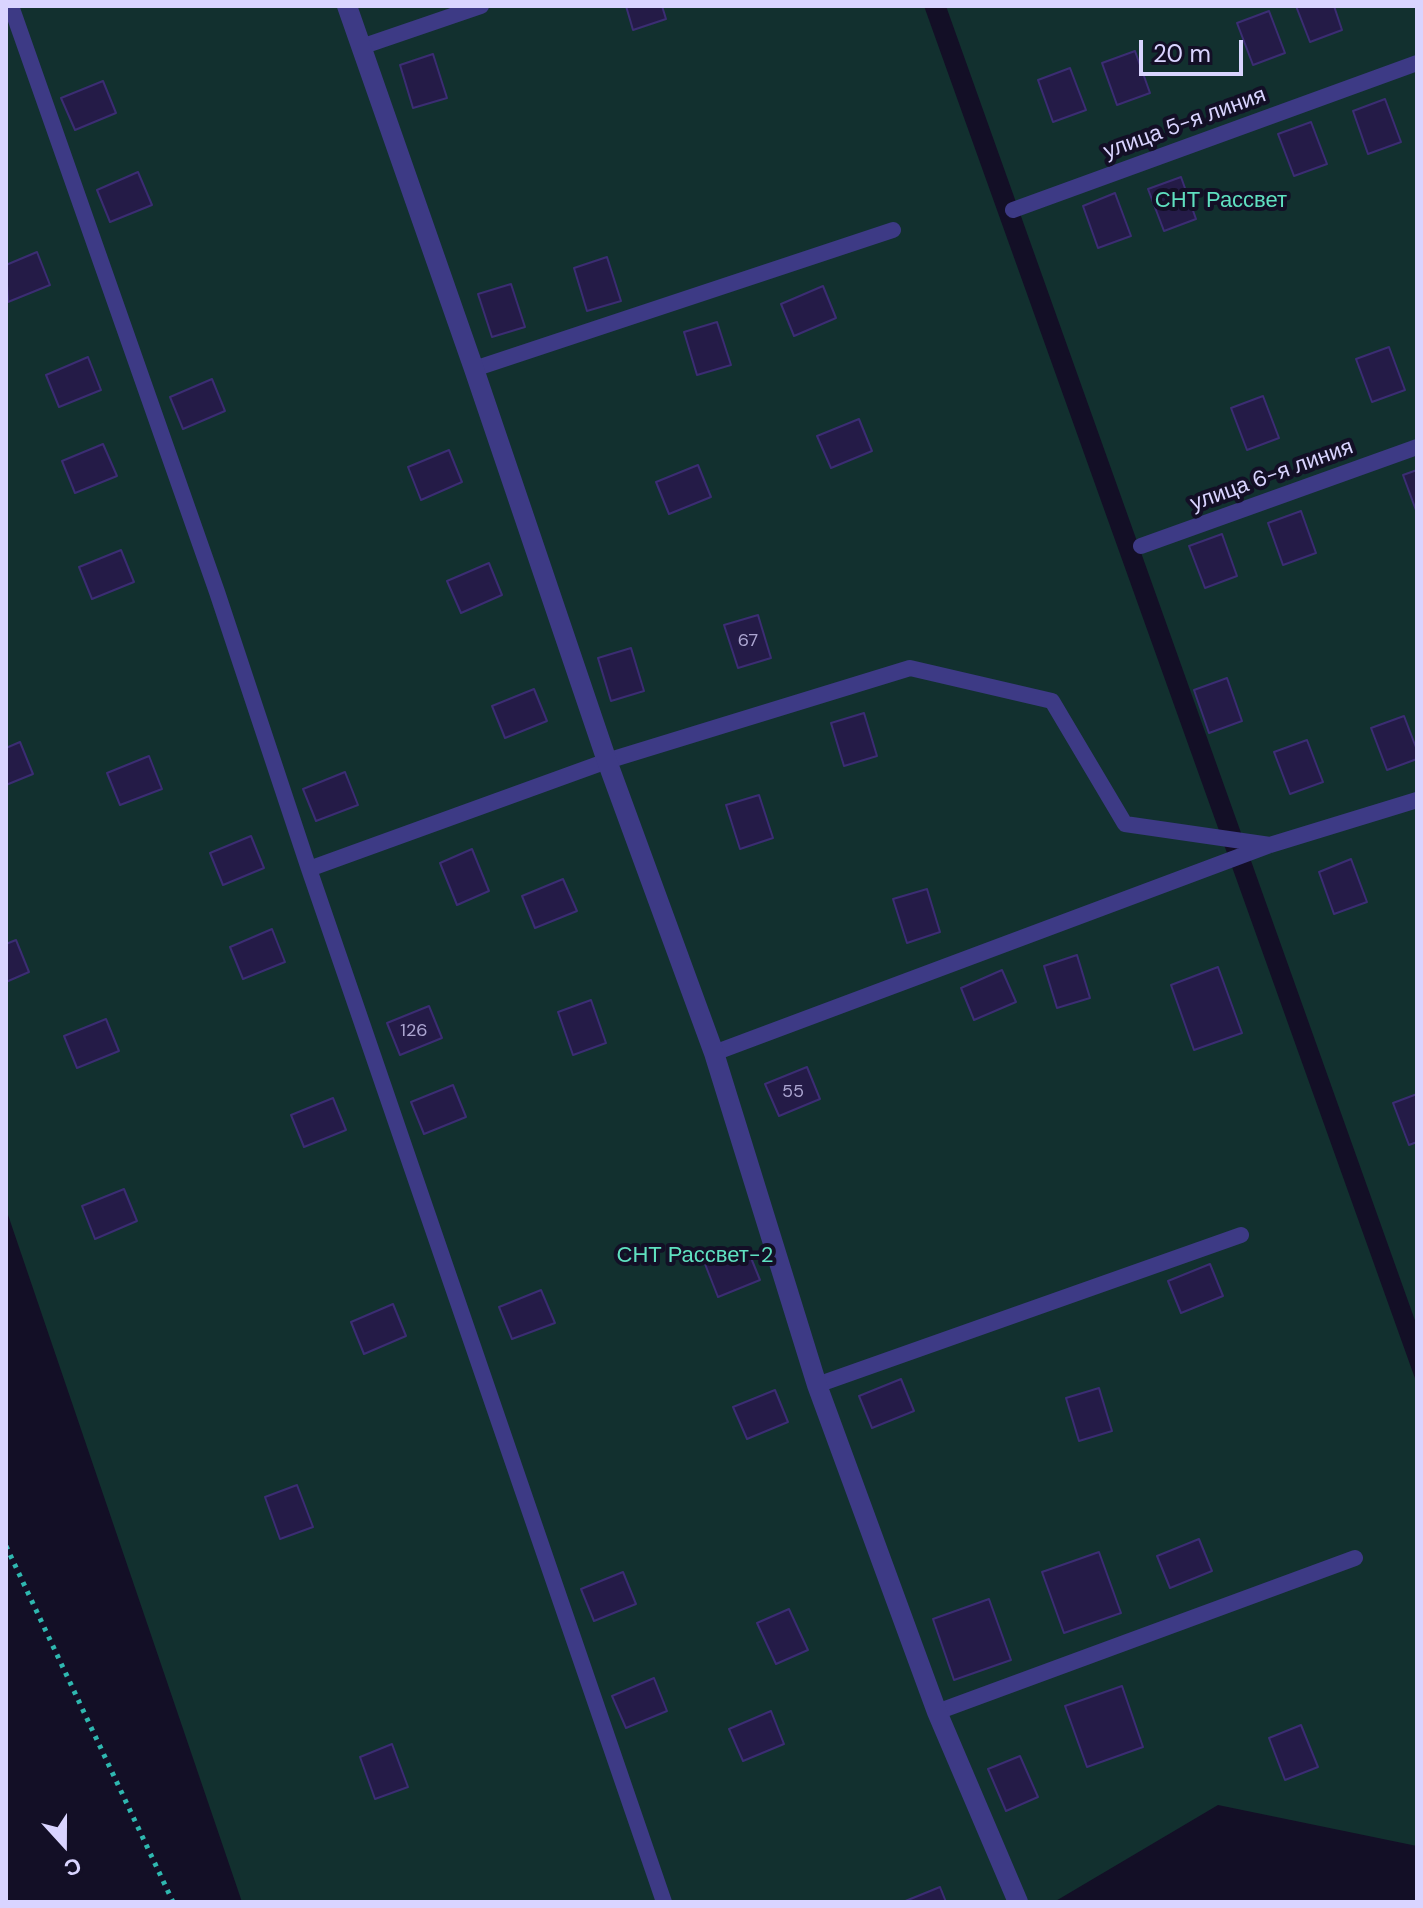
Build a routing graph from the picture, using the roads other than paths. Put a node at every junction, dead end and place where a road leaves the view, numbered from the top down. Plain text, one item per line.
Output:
1 (11, 6) edge
2 (347, 6) edge
3 (481, 6) edge
4 (361, 47) junction
5 (1417, 63) edge
6 (1013, 210) dead end
7 (893, 230) dead end
8 (474, 369) junction
9 (1417, 447) edge
10 (1141, 546) dead end
11 (607, 761) junction
12 (1417, 800) edge
13 (1270, 845) junction
14 (309, 869) junction
15 (714, 1053) junction
16 (1241, 1235) dead end
17 (817, 1385) junction
18 (1355, 1558) dead end
19 (937, 1712) junction
20 (664, 1902) edge
21 (1018, 1902) edge

1 - 14 lane
2 - 4 street
3 - 4 lane
4 - 8 street
5 - 6 lane, улица 5-я линия
7 - 8 lane
8 - 11 street
9 - 10 lane, улица 6-я линия
11 - 13 lane
11 - 14 lane
11 - 15 street
12 - 13 lane
13 - 15 lane
14 - 20 lane
15 - 17 street
16 - 17 lane
17 - 19 street
18 - 19 lane
19 - 21 street

